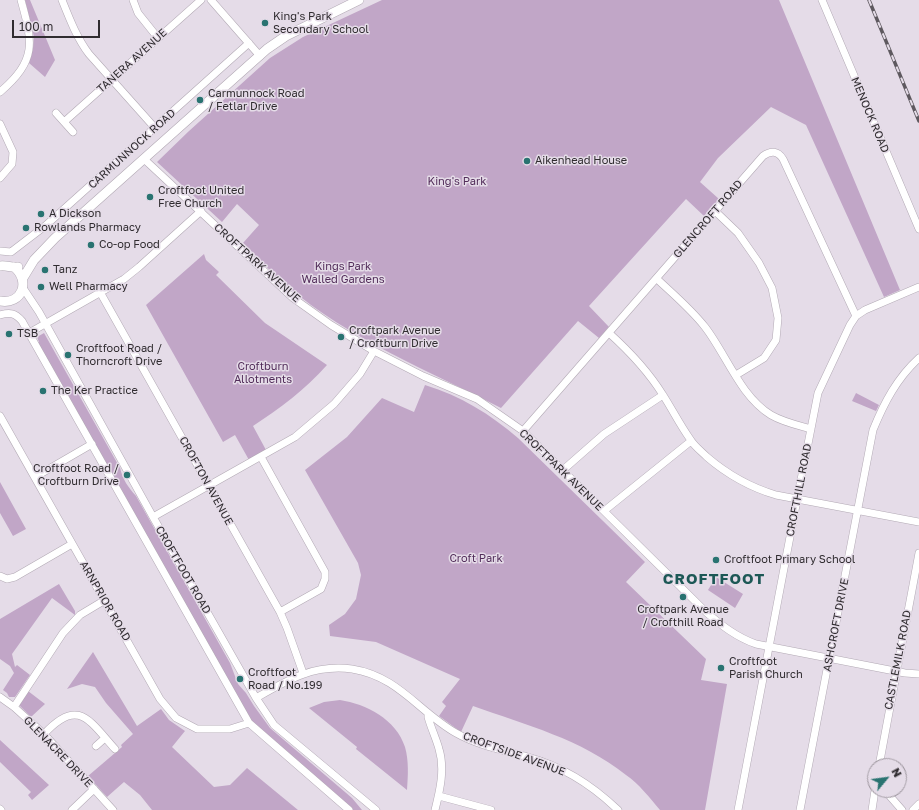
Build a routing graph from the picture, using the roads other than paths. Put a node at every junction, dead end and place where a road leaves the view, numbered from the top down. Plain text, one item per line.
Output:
1 (22, 0) edge
2 (62, 0) edge
3 (133, 0) edge
4 (201, 0) edge
5 (211, 0) edge
6 (359, 0) edge
7 (822, 0) edge
8 (158, 38) junction
9 (250, 43) junction
10 (260, 56) junction
11 (112, 80) junction
12 (0, 92) edge
13 (56, 113) dead end
14 (64, 122) junction
15 (0, 124) edge
16 (155, 128) junction
17 (73, 132) dead end
18 (144, 159) junction
19 (0, 178) edge
20 (200, 211) junction
21 (715, 211) junction
22 (919, 229) edge
23 (0, 251) edge
24 (34, 260) junction
25 (0, 266) edge
26 (14, 267) junction
27 (22, 278) junction
28 (657, 279) junction
29 (919, 287) edge
30 (23, 288) junction
31 (100, 292) junction
32 (17, 297) junction
33 (30, 299) junction
34 (0, 301) edge
35 (0, 315) edge
36 (856, 316) junction
37 (45, 324) junction
38 (29, 333) junction
39 (609, 333) junction
40 (374, 351) junction
41 (919, 358) edge
42 (736, 375) junction
43 (663, 395) junction
44 (1, 421) edge
45 (811, 430) junction
46 (523, 431) junction
47 (691, 441) junction
48 (92, 444) junction
49 (261, 457) junction
50 (564, 470) junction
51 (35, 477) junction
52 (209, 486) junction
53 (796, 500) junction
54 (604, 511) junction
55 (858, 512) junction
56 (153, 517) junction
57 (919, 522) edge
58 (72, 544) junction
59 (919, 553) edge
60 (0, 576) edge
61 (105, 600) junction
62 (280, 612) junction
63 (769, 646) junction
64 (829, 658) junction
65 (896, 671) junction
66 (303, 673) junction
67 (919, 674) edge
68 (0, 697) edge
69 (256, 698) junction
70 (14, 707) junction
71 (428, 713) junction
72 (249, 723) junction
73 (44, 734) junction
74 (105, 738) junction
75 (96, 746) dead end
76 (114, 749) dead end
77 (880, 758) edge
78 (94, 790) junction
79 (439, 796) junction
80 (874, 798) edge
81 (892, 798) edge
82 (919, 804) edge
83 (72, 810) edge
84 (113, 810) edge
85 (349, 810) edge
86 (376, 810) edge
87 (435, 810) edge
88 (491, 810) edge
89 (618, 810) edge
90 (738, 810) edge
91 (800, 810) edge
92 (872, 810) edge
93 (902, 810) edge
94 (913, 810) edge

1 - 12 street
2 - 11 street
3 - 8 street
4 - 8 street, TANERA AVENUE
5 - 9 street
6 - 10 main road, CARMUNNOCK ROAD
7 - 22 street, MENOCK ROAD
8 - 11 street, TANERA AVENUE
9 - 10 street
9 - 16 street, CARMUNNOCK ROAD
10 - 18 main road, CARMUNNOCK ROAD
11 - 14 street, TANERA AVENUE
11 - 16 street
13 - 14 street
14 - 17 street
15 - 19 street
16 - 23 street, CARMUNNOCK ROAD
18 - 20 street, CROFTPARK AVENUE
18 - 24 main road, CARMUNNOCK ROAD
20 - 31 street
20 - 40 street, CROFTPARK AVENUE
21 - 28 street, GLENCROFT ROAD
21 - 36 street, GLENCROFT ROAD
21 - 42 street
24 - 26 main road
24 - 27 main road, CARMUNNOCK ROAD
25 - 26 main road
26 - 27 main road
27 - 30 main road
28 - 39 street, GLENCROFT ROAD
28 - 42 street
29 - 36 street
30 - 32 main road
30 - 33 street, CROFTFOOT ROAD
31 - 37 street
31 - 52 street, CROFTON AVENUE
32 - 33 street
32 - 34 main road
33 - 37 street, CROFTFOOT ROAD
35 - 38 street, CROFTFOOT ROAD
36 - 45 street, CROFTHILL ROAD
37 - 38 street
37 - 56 street, CROFTFOOT ROAD
38 - 48 street, CROFTFOOT ROAD
39 - 43 street
39 - 46 street, GLENCROFT ROAD
40 - 46 street, CROFTPARK AVENUE
40 - 49 street
41 - 55 street, ASHCROFT DRIVE
42 - 45 street
43 - 47 street
43 - 50 street
44 - 51 street, ARNPRIOR ROAD
45 - 53 street, CROFTHILL ROAD
46 - 50 street, CROFTPARK AVENUE
47 - 53 street
47 - 54 street
48 - 51 street
48 - 72 street, CROFTFOOT ROAD
49 - 52 street
49 - 62 street
50 - 54 street, CROFTPARK AVENUE
51 - 58 street, ARNPRIOR ROAD
52 - 56 street
52 - 62 street, CROFTON AVENUE
53 - 55 street
53 - 63 street, CROFTHILL ROAD
54 - 63 street, CROFTPARK AVENUE
55 - 57 street
55 - 64 street, ASHCROFT DRIVE
56 - 69 street, CROFTFOOT ROAD
58 - 60 street
58 - 61 street, ARNPRIOR ROAD
59 - 65 street, CASTLEMILK ROAD
61 - 70 street
61 - 72 street, ARNPRIOR ROAD
62 - 66 street, CROFTON AVENUE
63 - 64 street, CROFTPARK AVENUE
63 - 90 street, CROFTHILL ROAD
64 - 65 street, CROFTPARK AVENUE
64 - 91 street, ASHCROFT DRIVE
65 - 67 street, CROFTPARK AVENUE
65 - 77 street, CASTLEMILK ROAD
66 - 69 street, CROFTSIDE AVENUE
66 - 71 street, CROFTSIDE AVENUE
68 - 70 street, GLENACRE DRIVE
69 - 86 street, CROFTFOOT ROAD
70 - 73 street, GLENACRE DRIVE
71 - 79 street
71 - 89 street, CROFTSIDE AVENUE
72 - 85 street, CROFTFOOT ROAD
73 - 74 street
73 - 78 street, GLENACRE DRIVE
74 - 75 street
74 - 76 street
78 - 83 street
78 - 84 street, GLENACRE DRIVE
79 - 87 street
79 - 88 street
80 - 92 street
81 - 93 street
82 - 94 street

